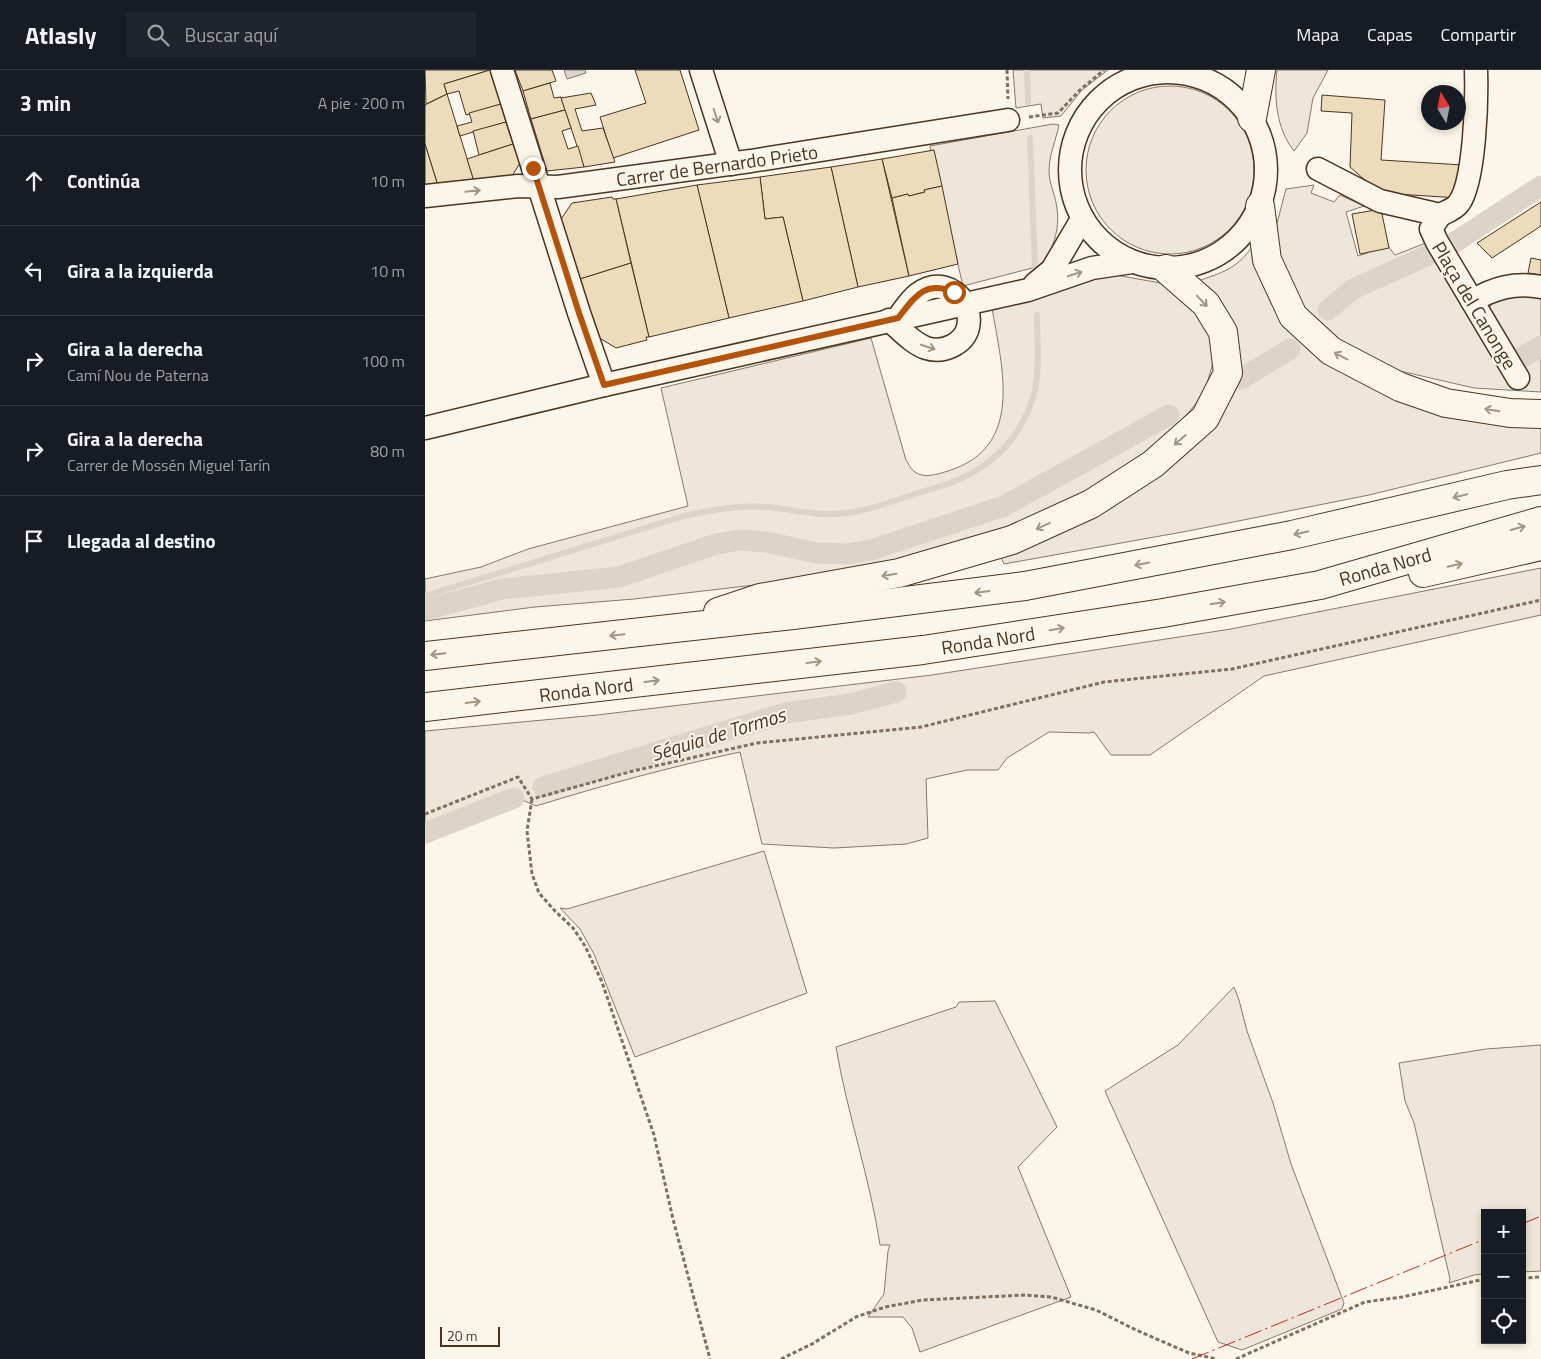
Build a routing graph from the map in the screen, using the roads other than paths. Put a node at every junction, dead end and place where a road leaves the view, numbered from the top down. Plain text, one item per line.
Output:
1 (502, 70) edge
2 (701, 70) edge
3 (1261, 70) edge
4 (1476, 70) edge
5 (1201, 75) edge
6 (1130, 76) edge
7 (1252, 118) junction
8 (1008, 120) road end
9 (731, 164) junction
10 (1318, 169) dead end
11 (540, 187) junction
12 (425, 196) edge
13 (1260, 206) junction
14 (1440, 215) junction
15 (1083, 219) junction
16 (1132, 262) junction
17 (1166, 269) junction
18 (1541, 287) edge
19 (1029, 290) junction
20 (1472, 301) junction
21 (964, 303) junction
22 (893, 319) junction
23 (1518, 378) dead end
24 (604, 385) junction
25 (1541, 414) edge
26 (425, 428) edge
27 (1541, 472) edge
28 (1541, 480) edge
29 (1507, 485) junction
30 (1541, 521) edge
31 (1541, 546) edge
32 (1320, 585) junction
33 (666, 630) junction
34 (425, 656) edge
35 (425, 708) edge

1 - 11 street
2 -> 9 street
3 - 7 main road
4 - 14 street
5 - 6 street
5 - 7 street
6 - 15 street
7 - 13 street
8 - 9 street, Carrer de Bernardo Prieto
9 - 11 street, Carrer de Bernardo Prieto
10 - 14 street, Plaça del Canonge
12 -> 11 street, Carrer de Bernardo Prieto
11 - 24 street
13 - 17 street
25 -> 13 main road
14 - 20 street, Plaça del Canonge
15 - 16 street
15 - 19 street
16 - 17 street
19 -> 16 street
17 -> 33 main road
18 - 20 street
19 - 21 street
20 - 23 street, Plaça del Canonge
21 - 22 street
22 -> 21 street
22 - 24 street
24 - 26 street
27 - 29 main road
28 - 29 main road
29 -> 33 main road
32 -> 30 main road, Ronda Nord
32 -> 31 main road
35 -> 32 main road, Ronda Nord
33 -> 34 main road

